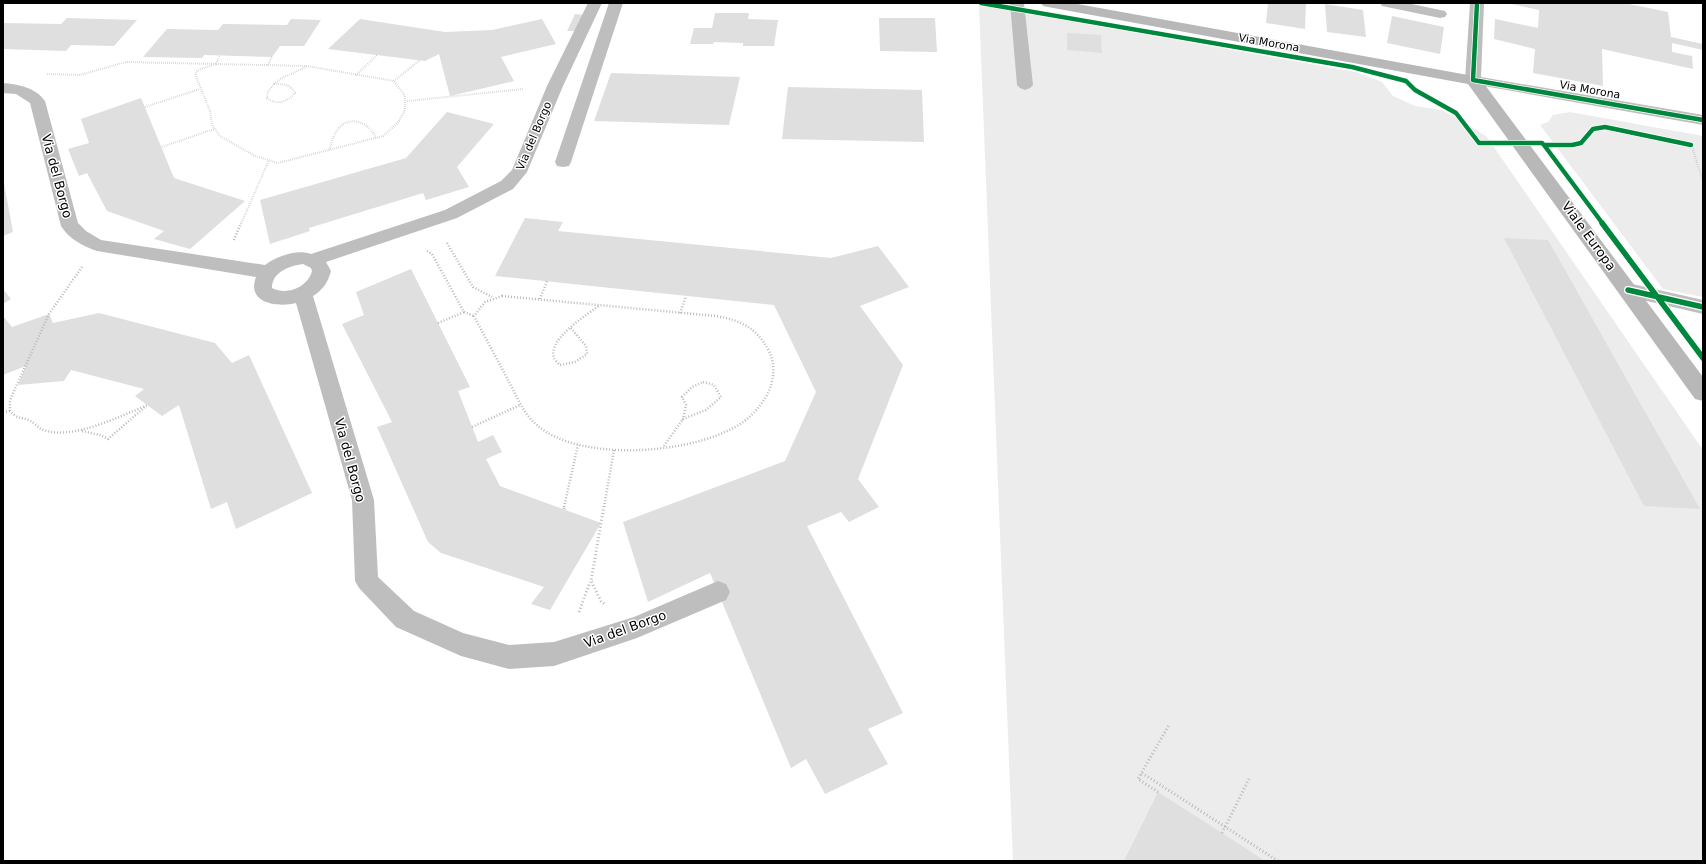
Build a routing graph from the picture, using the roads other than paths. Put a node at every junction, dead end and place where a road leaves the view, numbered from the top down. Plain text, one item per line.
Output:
1 (595, 3) edge
2 (616, 3) edge
3 (1017, 3) edge
4 (1048, 3) edge
5 (1387, 3) edge
6 (1477, 3) edge
7 (1088, 6) edge
8 (1440, 14) dead end
9 (1473, 80) junction
10 (1025, 85) dead end
11 (3, 88) edge
12 (1703, 120) edge
13 (563, 162) dead end
14 (313, 260) junction
15 (269, 272) junction
16 (1628, 290) junction
17 (303, 294) junction
18 (1703, 307) edge
19 (1703, 393) edge
20 (718, 592) dead end

1 - 14 lane, Via del Borgo
2 - 13 lane
3 - 10 lane
4 - 7 main road, Via Morona
5 - 8 lane
6 - 9 street
7 - 9 main road, Via Morona
9 - 12 street, Via Morona
9 - 16 main road, Viale Europa
11 - 15 lane, Via del Borgo
14 - 15 lane
14 - 17 lane
15 - 17 lane
16 - 18 street
16 - 19 main road, Viale Europa
17 - 20 lane, Via del Borgo

